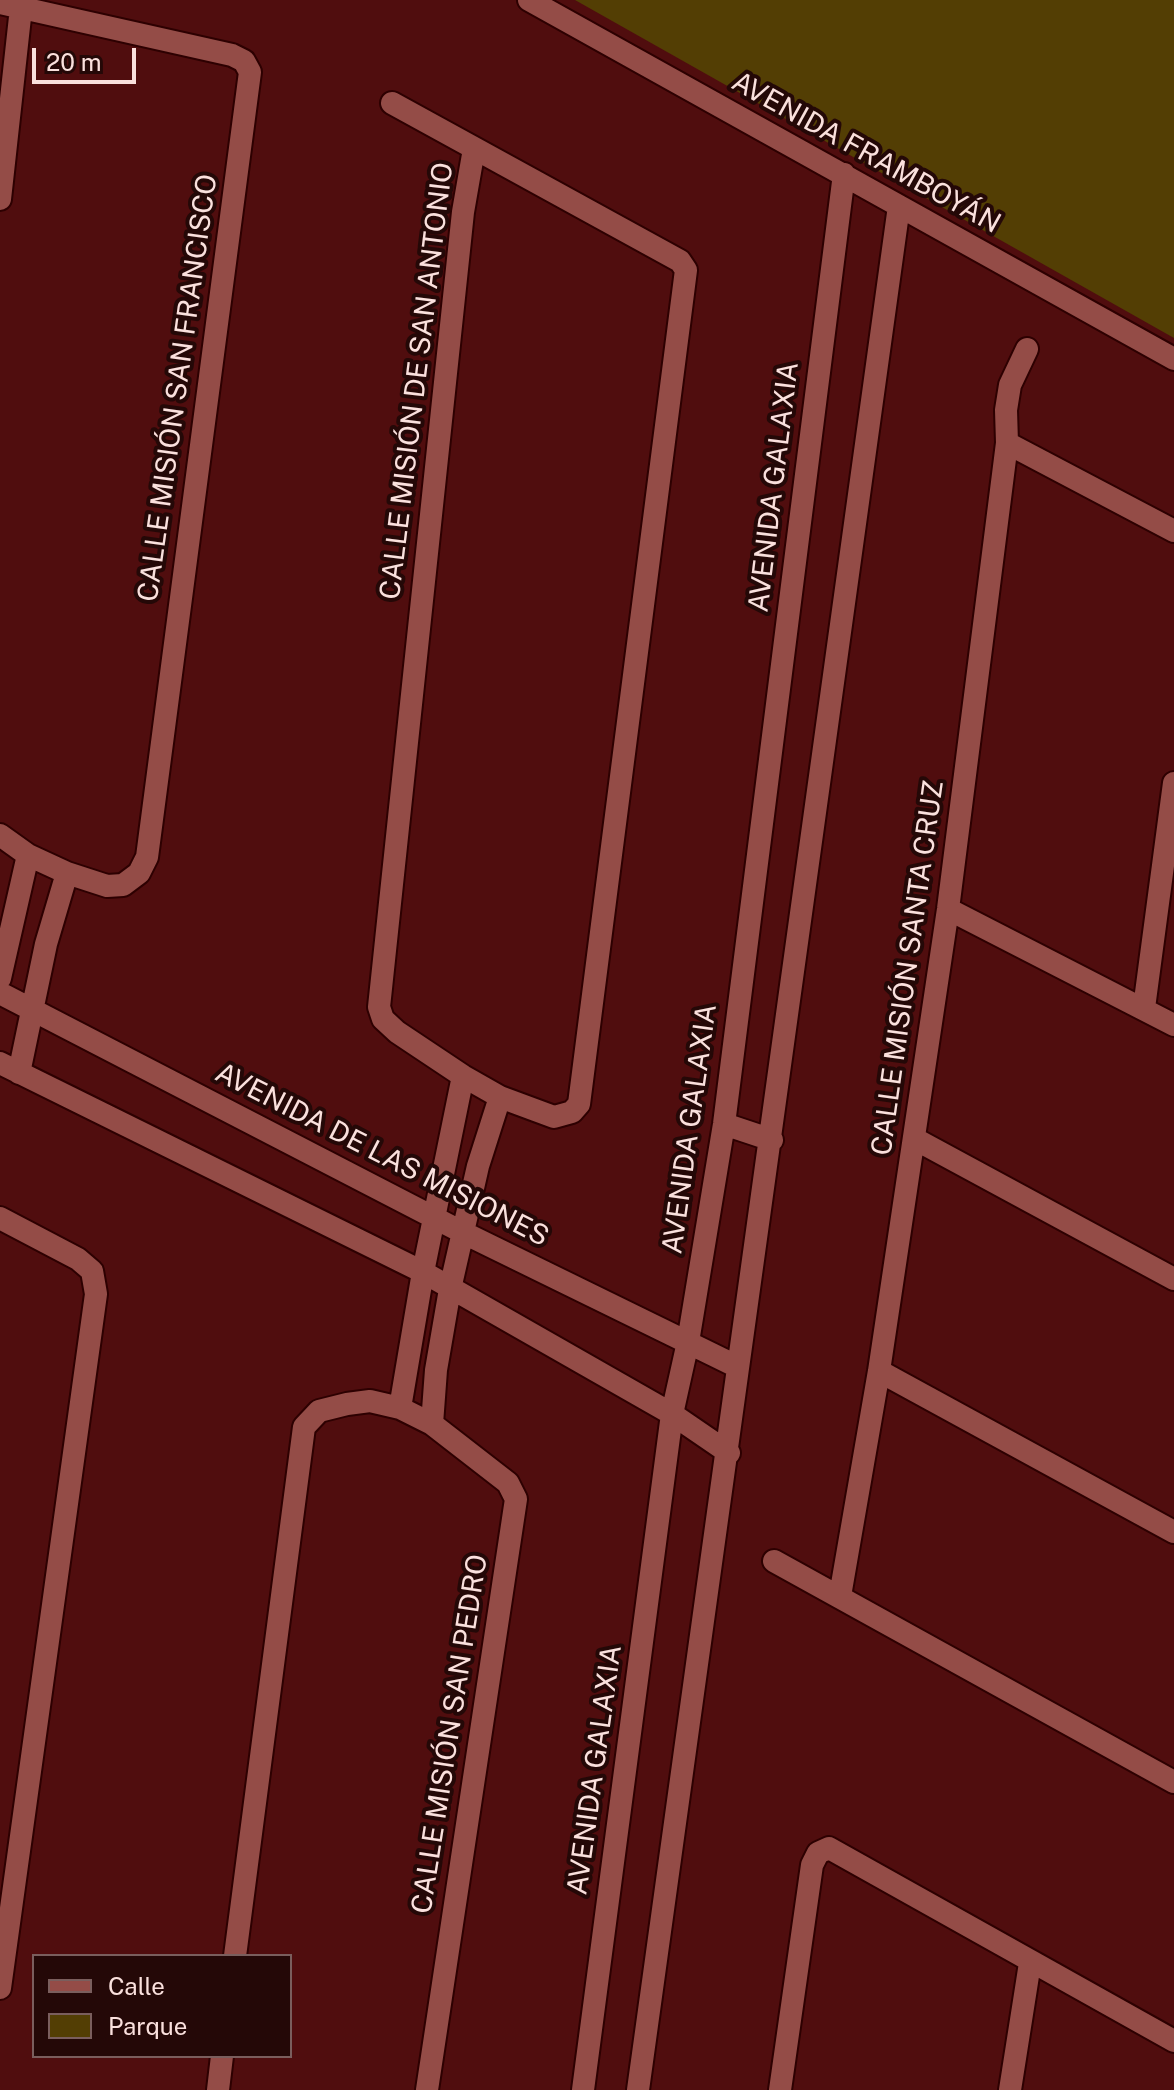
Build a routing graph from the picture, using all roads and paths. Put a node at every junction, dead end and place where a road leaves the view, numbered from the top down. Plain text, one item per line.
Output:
1 (529, 0) edge
2 (10, 6) edge
3 (392, 103) dead end
4 (474, 149) junction
5 (844, 174) junction
6 (0, 199) edge
7 (899, 206) junction
8 (1027, 349) dead end
9 (1174, 359) edge
10 (1007, 443) junction
11 (1174, 531) edge
12 (1174, 783) edge
13 (0, 835) edge
14 (28, 855) junction
15 (67, 873) junction
16 (948, 909) junction
17 (0, 978) edge
18 (0, 993) edge
19 (1144, 1008) junction
20 (32, 1009) junction
21 (1174, 1025) edge
22 (9, 1068) edge
23 (463, 1076) junction
24 (500, 1097) junction
25 (724, 1124) junction
26 (915, 1139) junction
27 (772, 1140) junction
28 (434, 1216) junction
29 (0, 1218) edge
30 (462, 1232) junction
31 (423, 1272) junction
32 (1174, 1279) edge
33 (450, 1289) junction
34 (688, 1342) junction
35 (738, 1367) junction
36 (879, 1371) junction
37 (400, 1408) junction
38 (672, 1414) junction
39 (432, 1424) junction
40 (729, 1453) junction
41 (1174, 1532) edge
42 (774, 1561) dead end
43 (840, 1596) junction
44 (1174, 1782) edge
45 (235, 1954) edge
46 (1030, 1963) junction
47 (0, 1988) edge
48 (1174, 2041) edge
49 (222, 2058) edge
50 (218, 2090) edge
51 (427, 2090) edge
52 (583, 2090) edge
53 (638, 2090) edge
54 (780, 2090) edge
55 (1010, 2090) edge

1 - 5 street, AVENIDA FRAMBOYÁN
2 - 6 street, CALLE MISIÓN SAN FRANCISCO
2 - 15 street, CALLE MISIÓN SAN FRANCISCO
3 - 4 street
4 - 23 street, CALLE MISIÓN DE SAN ANTONIO
4 - 24 street, CALLE MISIÓN DE SAN ANTONIO
5 - 7 street, AVENIDA FRAMBOYÁN
5 - 25 street, AVENIDA GALAXIA
7 - 9 street, AVENIDA FRAMBOYÁN
7 - 27 street
8 - 10 street, CALLE MISIÓN SANTA CRUZ
10 - 11 street
10 - 16 street, CALLE MISIÓN SANTA CRUZ
12 - 19 street
13 - 14 street, CALLE MISIÓN SAN FRANCISCO
14 - 15 street, CALLE MISIÓN SAN FRANCISCO
14 - 17 street
15 - 20 street
16 - 19 street
16 - 26 street, CALLE MISIÓN SANTA CRUZ
18 - 20 street, AVENIDA DE LAS MISIONES
19 - 21 street
20 - 22 street
20 - 28 street, AVENIDA DE LAS MISIONES
22 - 31 street
23 - 24 street, CALLE MISIÓN DE SAN ANTONIO
23 - 28 street
24 - 30 street
25 - 27 street
25 - 34 street, AVENIDA GALAXIA
26 - 32 street
26 - 36 street, CALLE MISIÓN SANTA CRUZ
27 - 35 street
28 - 30 street, AVENIDA DE LAS MISIONES
28 - 31 street
29 - 47 street
30 - 33 street
30 - 34 street, AVENIDA DE LAS MISIONES
31 - 33 street
31 - 37 street
33 - 38 street
33 - 39 street
34 - 35 street, AVENIDA DE LAS MISIONES
34 - 38 street, AVENIDA GALAXIA
35 - 40 street
36 - 41 street
36 - 43 street, CALLE MISIÓN SANTA CRUZ
37 - 39 street, CALLE MISIÓN SAN PEDRO
37 - 45 street, CALLE MISIÓN SAN PEDRO
38 - 40 street
38 - 52 street, AVENIDA GALAXIA
39 - 51 street, CALLE MISIÓN SAN PEDRO
40 - 53 street
42 - 43 street
43 - 44 street
46 - 48 street
46 - 54 street
46 - 55 street
49 - 50 street

